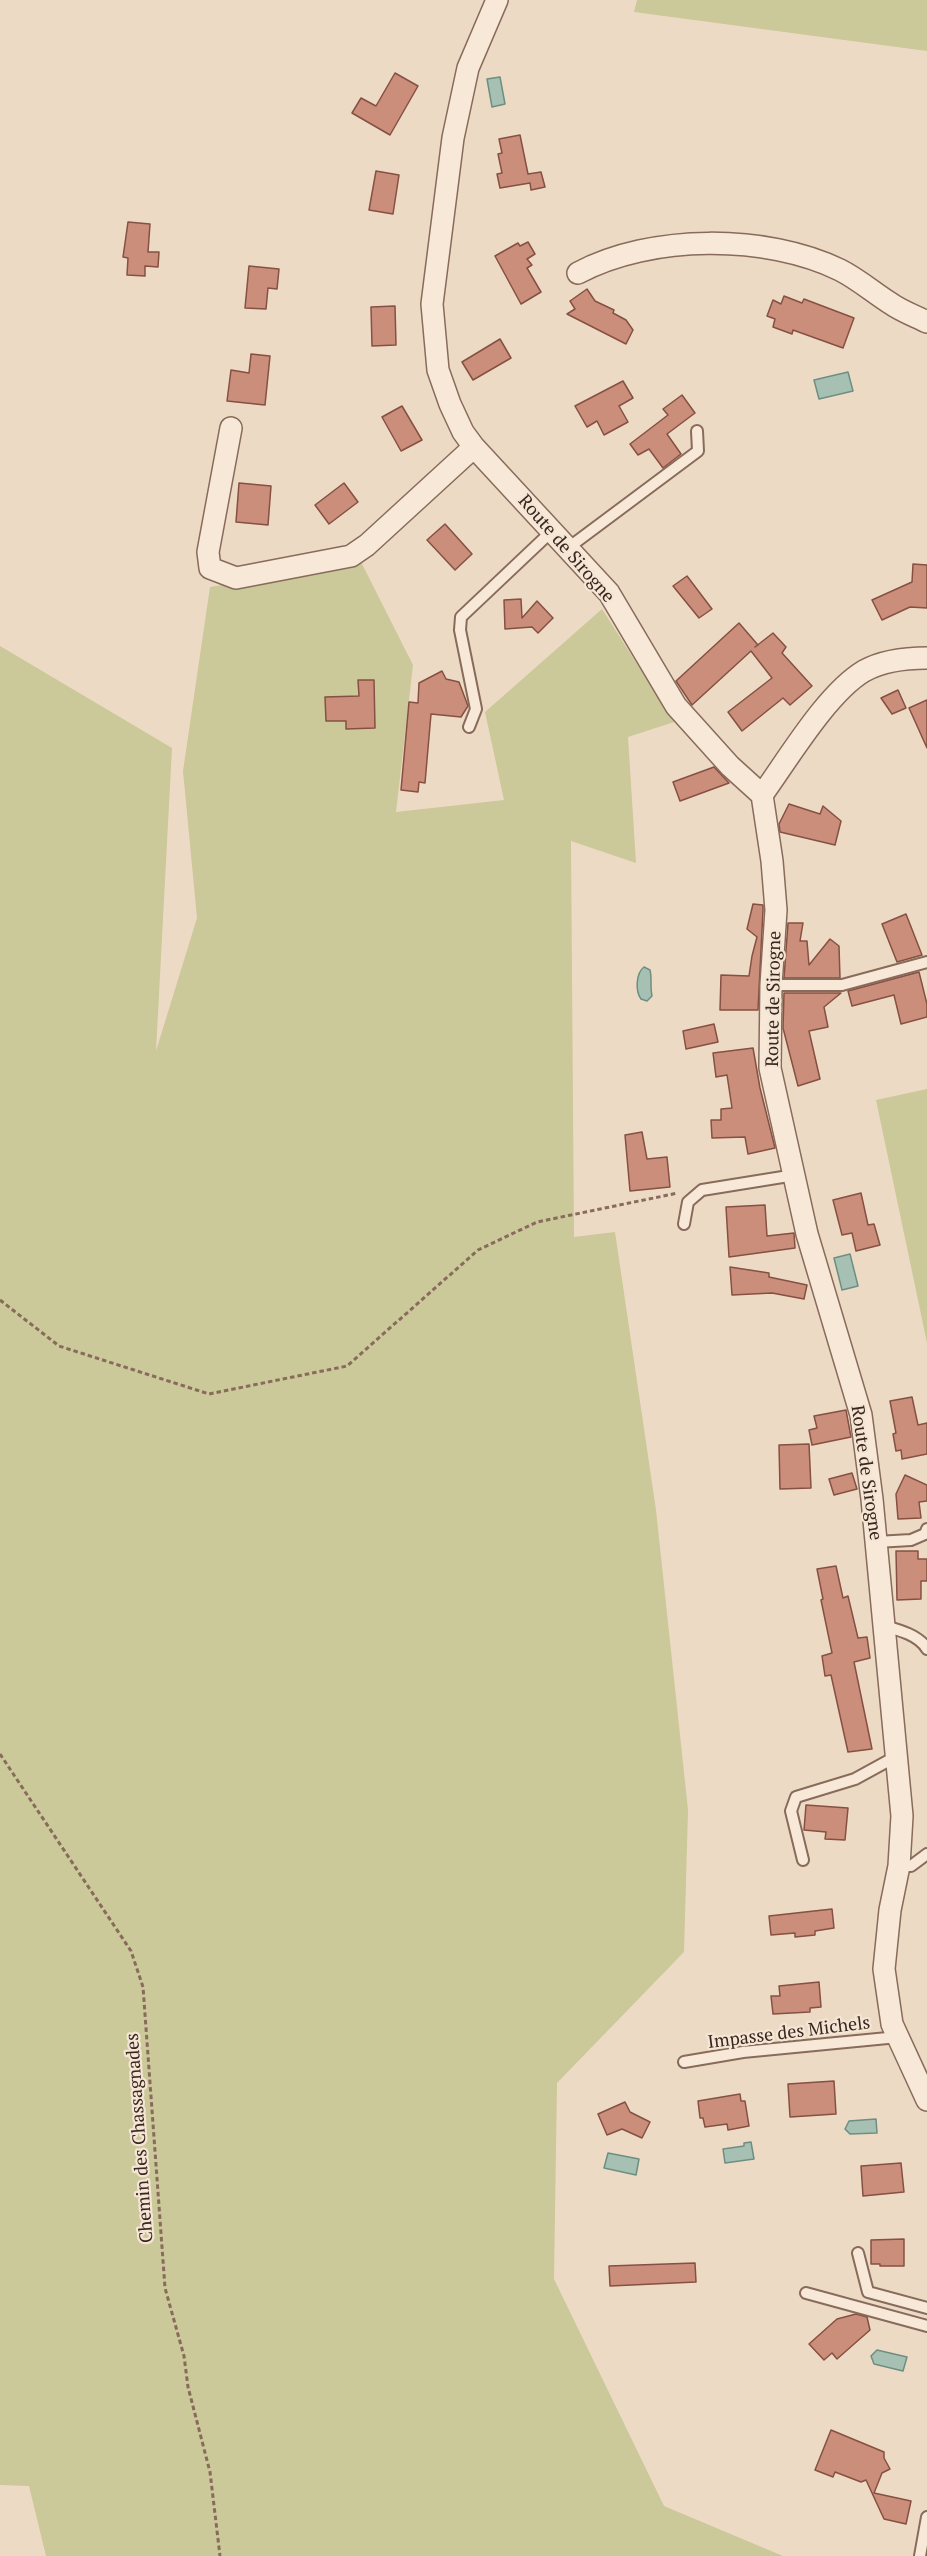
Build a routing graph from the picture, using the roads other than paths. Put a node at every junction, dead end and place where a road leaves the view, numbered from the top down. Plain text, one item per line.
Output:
1 (497, 0) edge
2 (578, 273) dead end
3 (927, 322) edge
4 (231, 428) dead end
5 (697, 431) dead end
6 (474, 447) junction
7 (552, 530) junction
8 (568, 548) junction
9 (927, 658) edge
10 (469, 727) dead end
11 (762, 795) junction
12 (927, 962) edge
13 (771, 985) junction
14 (795, 1175) junction
15 (684, 1224) dead end
16 (927, 1529) edge
17 (876, 1542) junction
18 (884, 1626) junction
19 (927, 1649) edge
20 (897, 1756) junction
21 (927, 1854) edge
22 (803, 1860) dead end
23 (899, 1866) junction
24 (898, 2037) junction
25 (684, 2062) dead end
26 (922, 2072) edge
27 (927, 2100) edge
28 (858, 2253) dead end
29 (806, 2293) dead end
30 (927, 2308) edge
31 (927, 2326) edge
32 (927, 2517) edge
33 (920, 2556) edge

1 - 6 street, Route de Sirogne
2 - 3 street
4 - 6 street
5 - 8 lane
6 - 7 street, Route de Sirogne
7 - 8 street, Route de Sirogne
7 - 10 lane
8 - 11 street, Route de Sirogne
9 - 11 street
11 - 13 street, Route de Sirogne
12 - 13 lane
13 - 14 street, Route de Sirogne
14 - 15 lane
14 - 17 street, Route de Sirogne
16 - 17 lane
17 - 18 street, Route de Sirogne
18 - 19 lane
18 - 20 street, Route de Sirogne
20 - 22 lane
20 - 23 street, Route de Sirogne
21 - 23 lane
23 - 24 street, Route de Sirogne
24 - 25 lane, Impasse des Michels
24 - 26 street, Route de Sirogne
26 - 27 street, Route de Sirogne
28 - 30 lane
29 - 31 lane
32 - 33 lane

